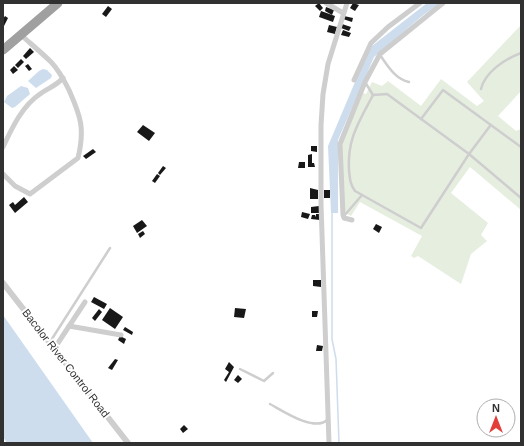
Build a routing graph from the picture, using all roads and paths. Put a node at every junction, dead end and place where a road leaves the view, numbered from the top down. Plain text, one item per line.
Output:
1 (58, 3) edge
2 (326, 3) edge
3 (347, 3) edge
4 (419, 3) edge
5 (443, 3) edge
6 (343, 13) junction
7 (21, 35) junction
8 (3, 50) edge
9 (521, 53) edge
10 (380, 54) junction
11 (63, 78) junction
12 (354, 80) dead end
13 (365, 82) junction
14 (409, 82) dead end
15 (481, 89) dead end
16 (373, 96) junction
17 (422, 119) junction
18 (490, 126) junction
19 (3, 147) edge
20 (521, 147) edge
21 (469, 154) junction
22 (3, 174) edge
23 (362, 195) junction
24 (521, 198) edge
25 (343, 216) junction
26 (352, 220) dead end
27 (110, 248) dead end
28 (3, 283) edge
29 (85, 302) dead end
30 (69, 326) junction
31 (121, 335) dead end
32 (50, 342) junction
33 (54, 349) junction
34 (240, 369) dead end
35 (273, 373) dead end
36 (270, 404) dead end
37 (328, 420) junction
38 (128, 443) edge
39 (330, 443) edge

1 - 7 highway
2 - 6 street
3 - 6 street
4 - 12 street
5 - 10 street
6 - 37 street
7 - 8 highway
7 - 11 street
9 - 15 lane
10 - 13 street
10 - 14 lane
11 - 19 street
11 - 22 street
13 - 16 lane
13 - 25 street
16 - 17 lane
16 - 23 lane
17 - 18 lane
17 - 21 lane
18 - 20 lane
18 - 21 lane
21 - 23 lane
21 - 24 lane
23 - 25 lane
25 - 26 street
27 - 32 lane
28 - 32 street, Bacolor River Control Road
29 - 30 street
30 - 31 street
30 - 33 street
32 - 33 street, Bacolor River Control Road
33 - 38 street, Bacolor River Control Road
34 - 35 lane
36 - 37 lane
37 - 39 street

